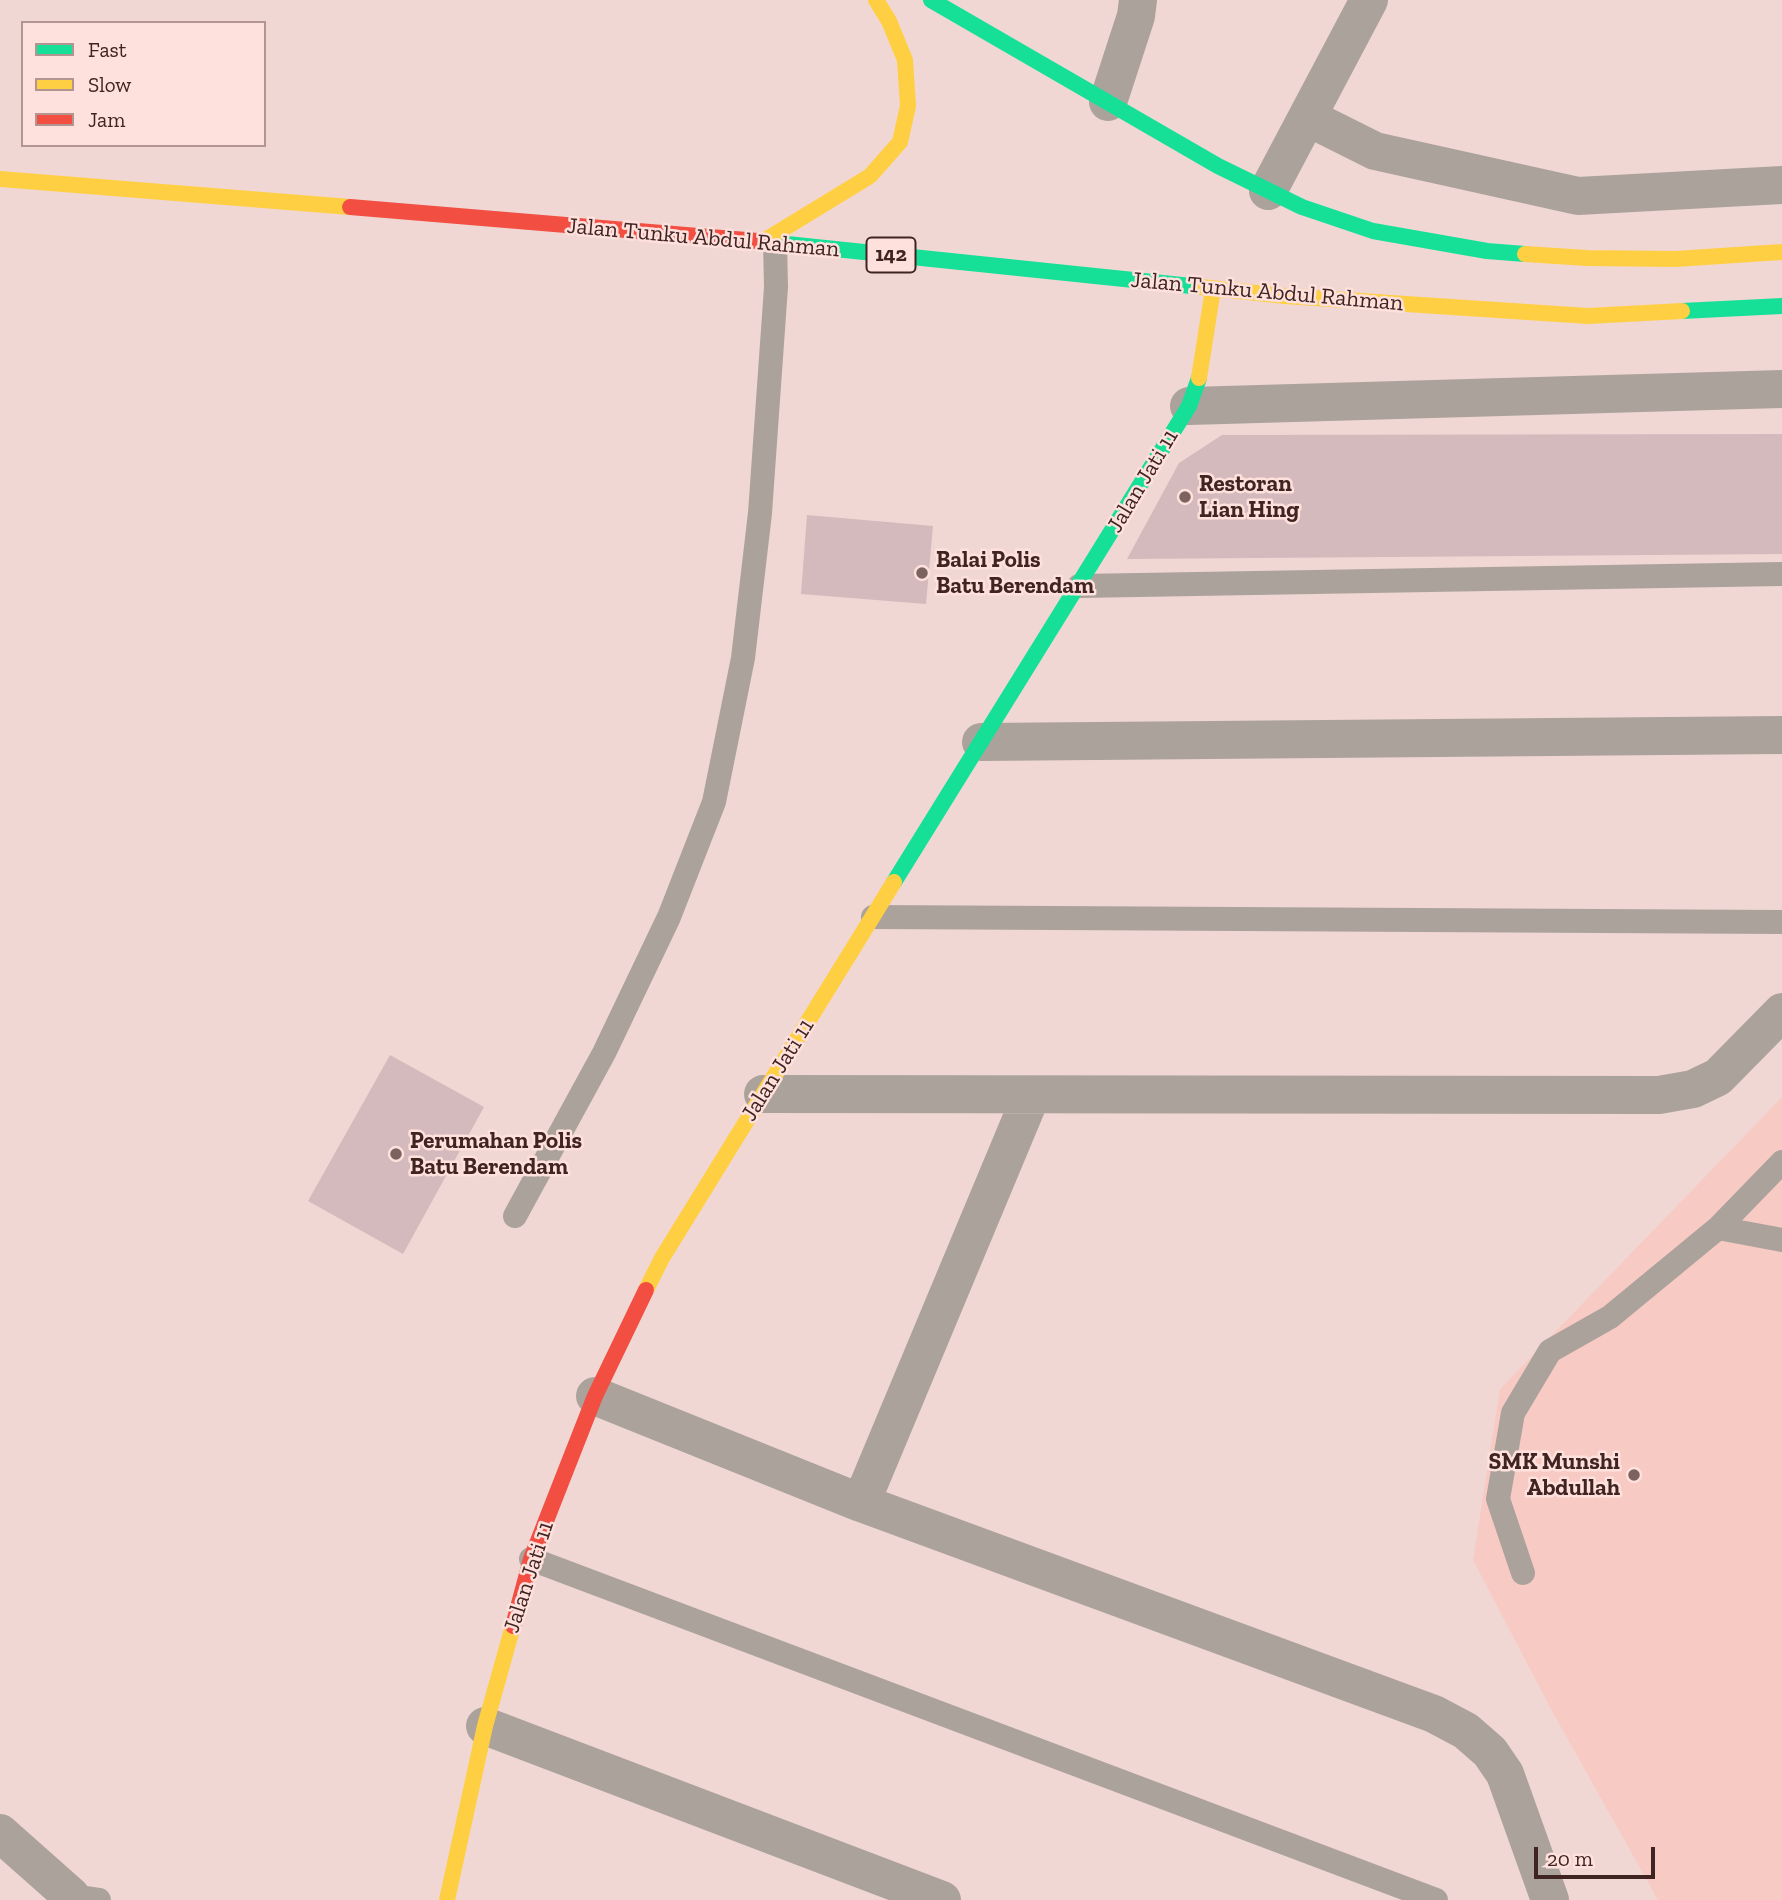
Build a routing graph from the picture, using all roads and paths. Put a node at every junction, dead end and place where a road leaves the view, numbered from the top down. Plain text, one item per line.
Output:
1 (876, 0) edge
2 (931, 0) edge
3 (1138, 0) edge
4 (1369, 0) edge
5 (1108, 102) junction
6 (1307, 117) junction
7 (0, 179) edge
8 (1782, 185) edge
9 (1268, 191) junction
10 (768, 242) junction
11 (1774, 252) edge
12 (1213, 289) junction
13 (1782, 306) edge
14 (1782, 389) edge
15 (1189, 406) junction
16 (1782, 574) edge
17 (1079, 586) junction
18 (1782, 736) edge
19 (981, 742) junction
20 (873, 917) junction
21 (1782, 922) edge
22 (1782, 1012) edge
23 (763, 1094) junction
24 (1031, 1096) junction
25 (1782, 1162) edge
26 (515, 1216) dead end
27 (1718, 1228) junction
28 (1782, 1240) edge
29 (595, 1396) junction
30 (861, 1503) junction
31 (531, 1559) junction
32 (1523, 1573) dead end
33 (485, 1726) junction
34 (0, 1833) edge
35 (79, 1899) edge
36 (447, 1900) edge
37 (942, 1900) edge
38 (1436, 1900) edge
39 (1550, 1900) edge

1 - 10 main road
2 - 5 main road
3 - 5 street
4 - 6 street
5 - 9 main road
6 - 8 street
6 - 9 street
7 - 10 main road, Jalan Tunku Abdul Rahman / 142
9 - 11 main road
10 - 12 main road, Jalan Tunku Abdul Rahman / 142
10 - 26 lane
12 - 13 main road, Jalan Tunku Abdul Rahman / 142
12 - 15 main road, Jalan Jati 11
14 - 15 street
15 - 17 main road, Jalan Jati 11
16 - 17 lane
17 - 19 main road, Jalan Jati 11
18 - 19 street
19 - 20 main road, Jalan Jati 11
20 - 21 lane
20 - 23 main road, Jalan Jati 11
22 - 24 street
23 - 24 street
23 - 29 main road, Jalan Jati 11
24 - 30 street
25 - 27 lane
27 - 28 lane
27 - 32 lane
29 - 30 street
29 - 31 main road, Jalan Jati 11
30 - 39 street
31 - 33 main road, Jalan Jati 11
31 - 38 lane
33 - 36 main road, Jalan Jati 11
33 - 37 street
34 - 35 street

